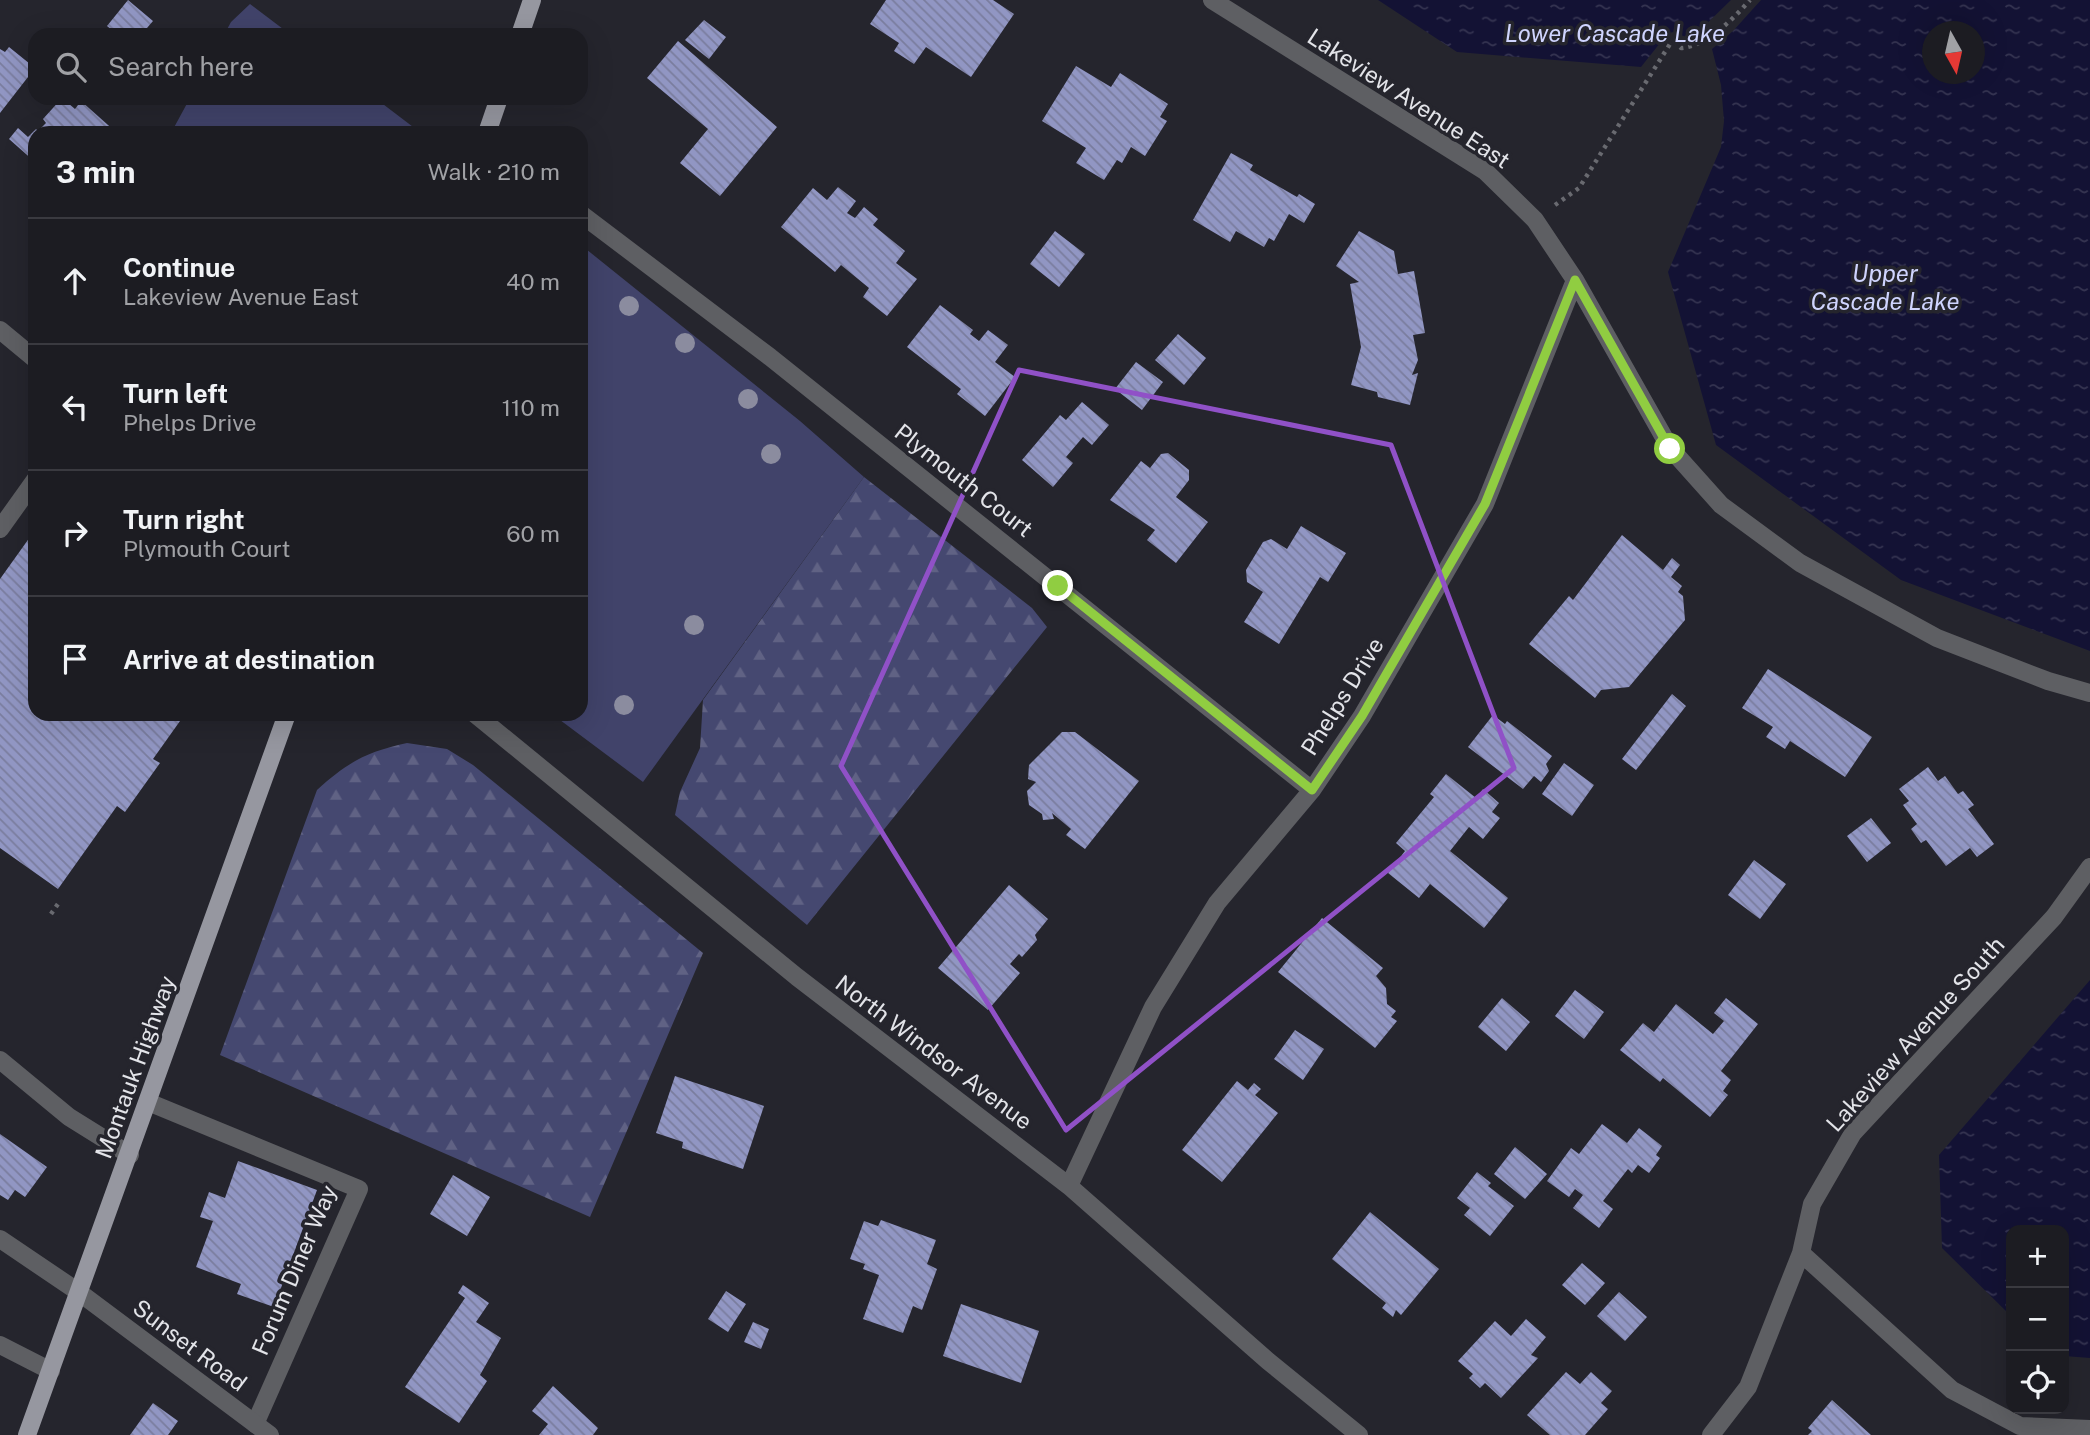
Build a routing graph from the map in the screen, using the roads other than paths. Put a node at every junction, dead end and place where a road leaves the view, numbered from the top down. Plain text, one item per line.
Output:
1 (532, 0) edge
2 (1212, 0) edge
3 (522, 28) edge
4 (497, 105) edge
5 (489, 126) edge
6 (588, 219) edge
7 (1575, 280) junction
8 (0, 330) edge
9 (28, 353) edge
10 (28, 490) edge
11 (0, 529) edge
12 (2090, 693) edge
13 (284, 721) edge
14 (484, 721) edge
15 (1312, 790) junction
16 (2090, 867) edge
17 (0, 1060) edge
18 (148, 1102) junction
19 (130, 1155) junction
20 (1069, 1186) junction
21 (0, 1239) edge
22 (1801, 1254) junction
23 (80, 1293) junction
24 (0, 1345) edge
25 (51, 1371) junction
26 (255, 1424) junction
27 (2090, 1429) edge
28 (27, 1435) edge
29 (270, 1435) edge
30 (1359, 1435) edge
31 (1710, 1435) edge

1 - 3 main road
2 - 7 street, Lakeview Avenue East
4 - 5 main road
6 - 15 street, Plymouth Court
7 - 12 street, Lakeview Avenue East
7 - 15 street, Phelps Drive
8 - 9 street
10 - 11 street
13 - 18 main road, Montauk Highway
14 - 20 street, North Windsor Avenue
15 - 20 street, Phelps Drive
16 - 22 street, Lakeview Avenue South
17 - 19 street
18 - 19 main road, Montauk Highway
18 - 26 street, Forum Diner Way
19 - 23 main road, Montauk Highway
20 - 30 street, North Windsor Avenue
21 - 23 street, Sunset Road
22 - 27 street
22 - 31 street, Lakeview Avenue South
23 - 25 main road, Montauk Highway
23 - 26 street, Sunset Road
24 - 25 street
25 - 28 main road, Montauk Highway
26 - 29 street, Sunset Road

